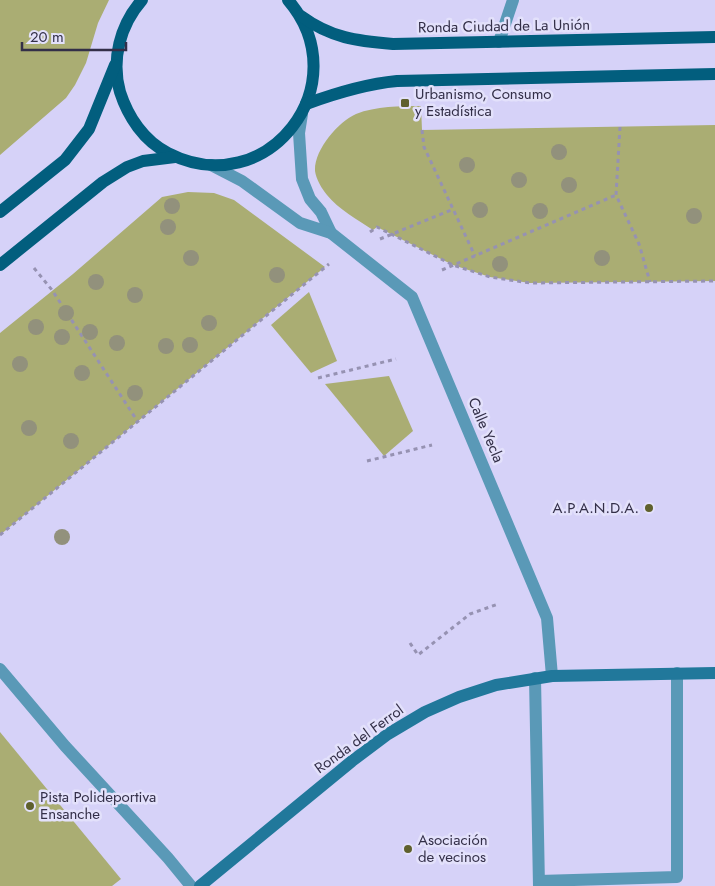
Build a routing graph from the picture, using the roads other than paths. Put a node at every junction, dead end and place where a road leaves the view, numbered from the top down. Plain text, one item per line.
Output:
1 (142, 0) edge
2 (288, 0) edge
3 (513, 0) edge
4 (300, 15) junction
5 (715, 37) edge
6 (499, 42) junction
7 (117, 58) junction
8 (715, 74) edge
9 (304, 109) junction
10 (175, 157) junction
11 (211, 165) junction
12 (0, 212) edge
13 (331, 233) junction
14 (0, 264) edge
15 (0, 669) edge
16 (677, 673) junction
17 (715, 673) edge
18 (552, 676) junction
19 (535, 678) junction
20 (539, 883) edge
21 (191, 886) edge
22 (200, 886) edge

1 - 7 main road
2 - 4 main road
3 - 6 street
4 - 6 main road, Ronda Ciudad de La Unión
4 - 9 main road
5 - 6 main road, Ronda Ciudad de La Unión
7 - 10 main road
7 - 12 main road
8 - 9 main road
9 - 11 main road
9 - 13 street
10 - 11 main road
10 - 14 main road
11 - 13 street
13 - 18 street, Calle Yecla
15 - 21 street
16 - 17 street, Ronda del Ferrol
16 - 18 street, Ronda del Ferrol
16 - 20 street
18 - 19 street, Ronda del Ferrol
19 - 20 street
19 - 22 street, Ronda del Ferrol

